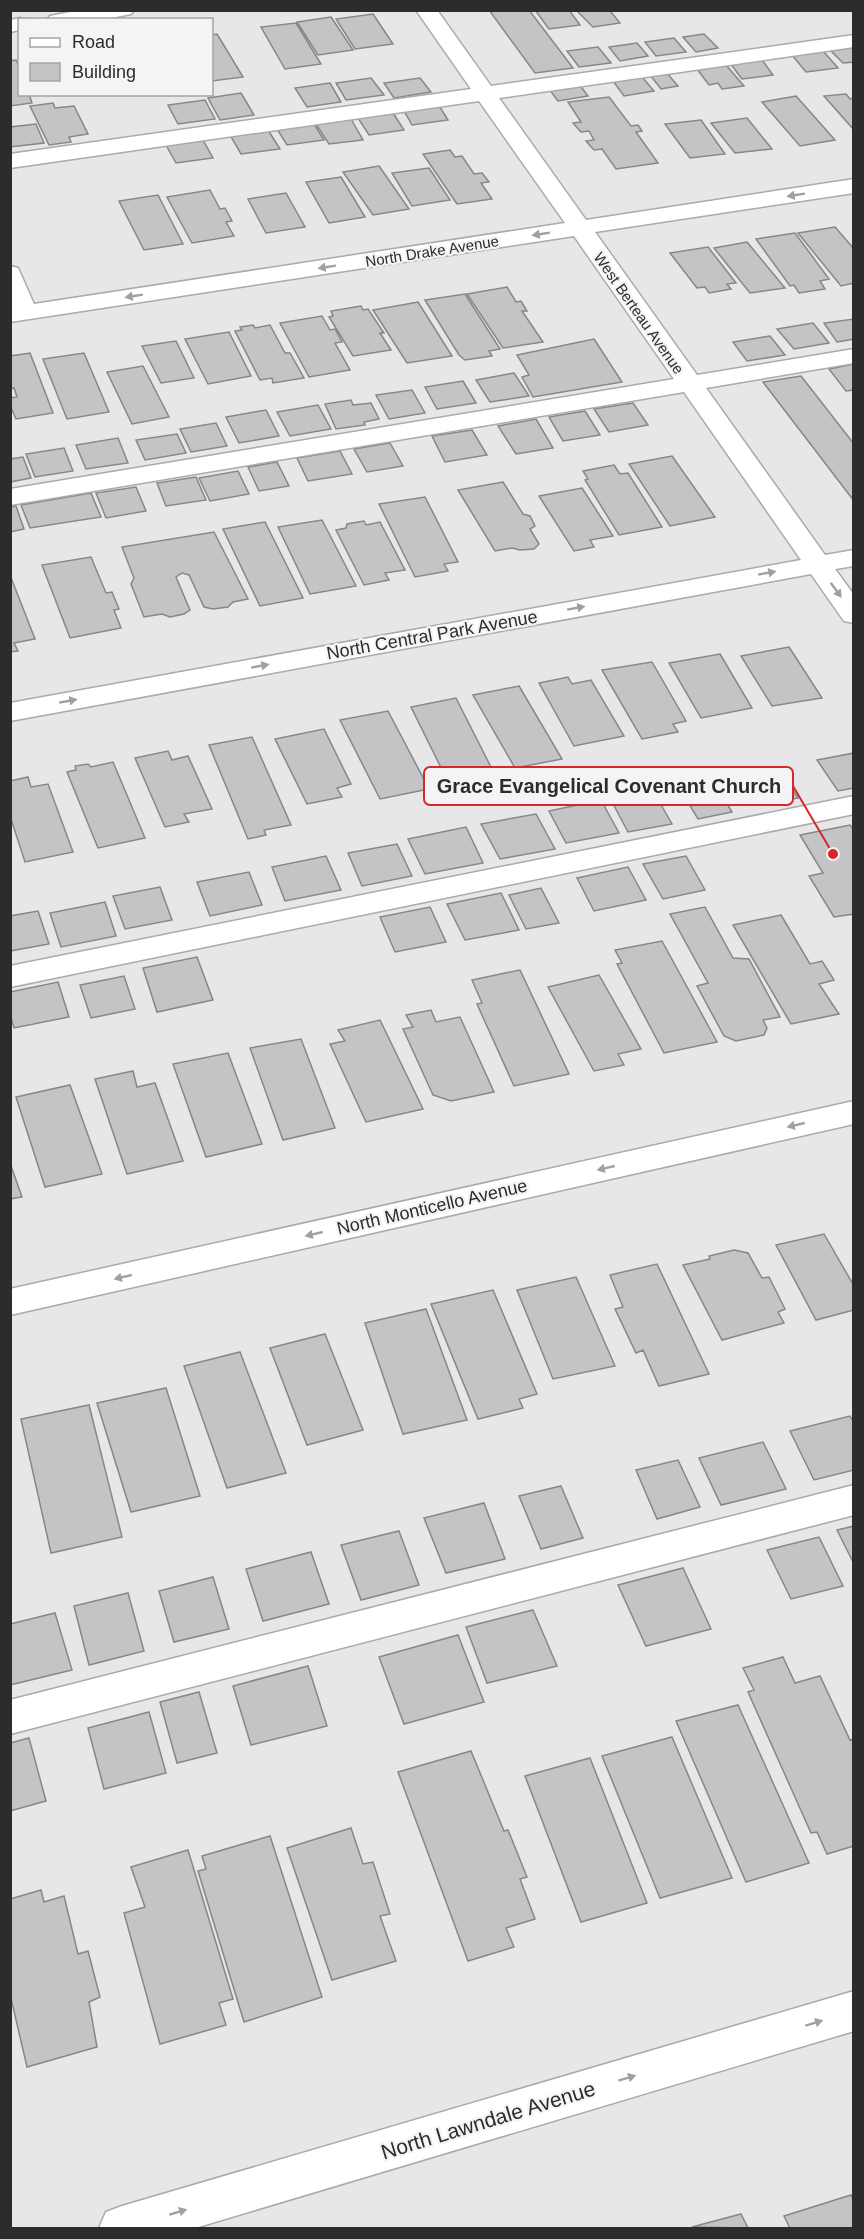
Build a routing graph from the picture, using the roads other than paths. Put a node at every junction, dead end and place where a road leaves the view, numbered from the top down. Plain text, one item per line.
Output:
1 (124, 10) edge
2 (426, 10) edge
3 (70, 18) edge
4 (854, 40) edge
5 (484, 93) junction
6 (10, 161) edge
7 (854, 186) edge
8 (579, 228) junction
9 (10, 273) edge
10 (18, 314) edge
11 (854, 357) edge
12 (690, 384) junction
13 (10, 497) edge
14 (854, 558) edge
15 (818, 565) junction
16 (854, 615) edge
17 (10, 712) edge
18 (854, 805) edge
19 (10, 977) edge
20 (854, 1112) edge
21 (10, 1302) edge
22 (854, 1500) edge
23 (10, 1717) edge
24 (854, 2011) edge
25 (122, 2229) edge

1 - 3 street
2 - 5 street, West Berteau Avenue
4 - 5 street
5 - 6 street
5 - 8 street, West Berteau Avenue
7 -> 8 street, North Drake Avenue
8 -> 10 street, North Drake Avenue
8 - 12 street, West Berteau Avenue
9 - 10 street
11 - 12 street
12 - 13 street
12 - 15 street, West Berteau Avenue
14 - 15 street, North Central Park Avenue
15 -> 16 street, West Berteau Avenue
17 -> 15 street, North Central Park Avenue
18 - 19 street
20 -> 21 street, North Monticello Avenue
22 - 23 street
25 -> 24 street, North Lawndale Avenue

